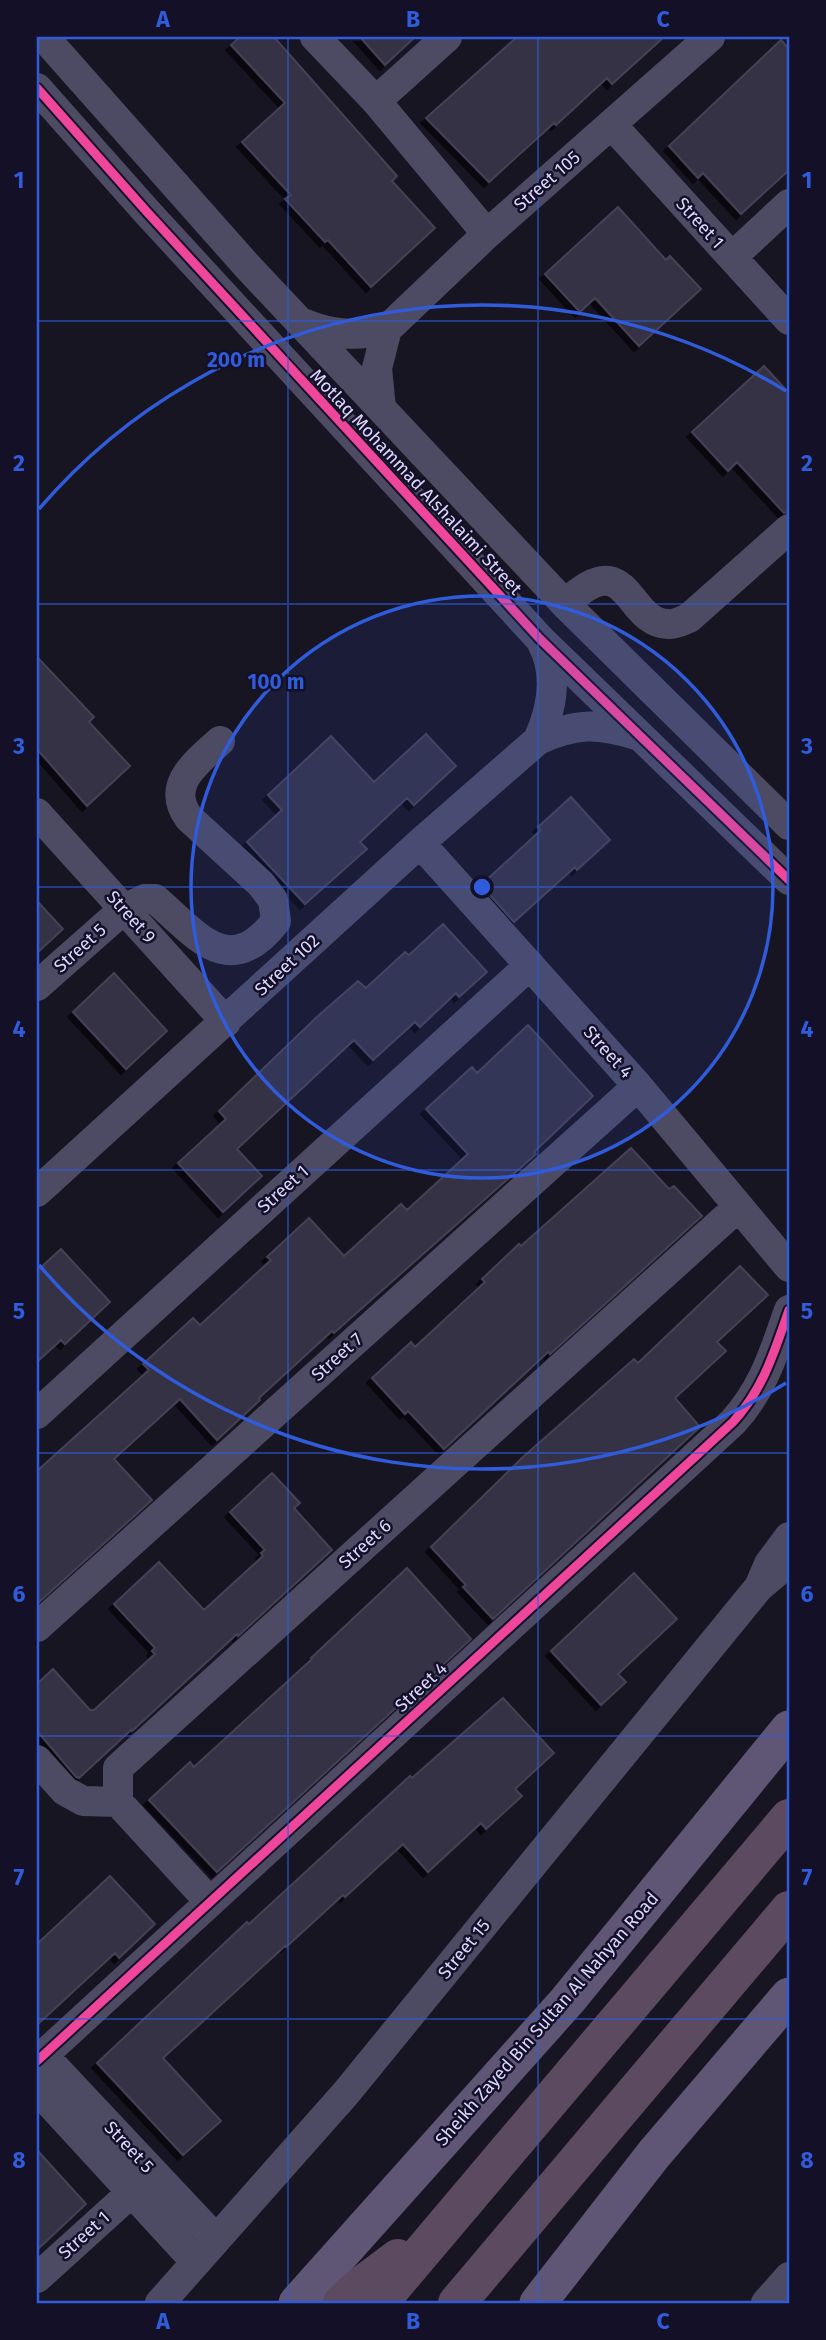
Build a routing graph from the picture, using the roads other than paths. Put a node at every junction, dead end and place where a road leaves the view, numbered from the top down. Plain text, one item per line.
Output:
1 (44, 37) edge
2 (315, 37) edge
3 (447, 37) edge
4 (710, 37) edge
5 (37, 88) edge
6 (376, 101) junction
7 (612, 125) junction
8 (789, 204) edge
9 (147, 212) junction
10 (487, 234) junction
11 (732, 257) junction
12 (248, 267) junction
13 (789, 320) edge
14 (302, 323) junction
15 (387, 329) junction
16 (381, 408) junction
17 (789, 529) edge
18 (565, 604) junction
19 (540, 639) junction
20 (638, 736) junction
21 (538, 740) junction
22 (220, 741) dead end
23 (37, 813) edge
24 (789, 825) edge
25 (420, 843) junction
26 (788, 878) edge
27 (124, 909) junction
28 (266, 934) junction
29 (291, 962) junction
30 (530, 965) junction
31 (37, 986) edge
32 (226, 1022) junction
33 (638, 1086) junction
34 (37, 1192) edge
35 (738, 1207) junction
36 (789, 1267) edge
37 (789, 1310) edge
38 (37, 1413) edge
39 (789, 1537) edge
40 (789, 1557) edge
41 (759, 1587) junction
42 (37, 1627) edge
43 (789, 1729) edge
44 (37, 1760) edge
45 (118, 1802) junction
46 (789, 1818) edge
47 (210, 1902) junction
48 (789, 1910) edge
49 (789, 1996) edge
50 (40, 2058) edge
51 (37, 2088) edge
52 (132, 2192) junction
53 (215, 2238) junction
54 (431, 2241) junction
55 (495, 2258) junction
56 (195, 2261) junction
57 (789, 2277) edge
58 (37, 2278) edge
59 (160, 2303) edge
60 (297, 2303) edge
61 (342, 2303) edge
62 (379, 2303) edge
63 (457, 2303) edge
64 (480, 2303) edge
65 (538, 2303) edge
66 (766, 2303) edge

1 - 12 street, Motlaq Mohammad Alshalaimi Street
2 - 6 street
3 - 6 street
4 - 7 street, Street 105
5 - 9 street, Motlaq Mohammad Alshalaimi Street
6 - 10 street
7 - 10 street, Street 105
7 - 11 street, Street 1
8 - 11 street
9 - 12 street
9 - 19 street, Motlaq Mohammad Alshalaimi Street
10 - 15 street, Street 105
11 - 13 street, Street 1
12 - 14 street, Motlaq Mohammad Alshalaimi Street
14 - 15 street
14 - 16 street, Motlaq Mohammad Alshalaimi Street
15 - 16 street
16 - 18 street, Motlaq Mohammad Alshalaimi Street
17 - 18 street
18 - 24 street, Motlaq Mohammad Alshalaimi Street
19 - 20 street, Motlaq Mohammad Alshalaimi Street
19 - 21 street, Street 102
20 - 21 street, Street 102
20 - 26 street, Motlaq Mohammad Alshalaimi Street
21 - 25 street, Street 102
22 - 28 street
23 - 27 street, Street 9
25 - 29 street, Street 102
25 - 30 street, Street 4
27 - 28 street
27 - 31 street, Street 5
27 - 32 street, Street 9
28 - 29 street
29 - 32 street, Street 102
30 - 33 street, Street 4
30 - 38 street, Street 1
32 - 34 street, Street 102
33 - 35 street, Street 4
33 - 42 street, Street 7
35 - 36 street, Street 4
35 - 45 street, Street 6
37 - 47 street, Street 4
39 - 41 street, Street 15
40 - 41 street, Street 15
41 - 53 street, Street 15
43 - 60 main road, Sheikh Zayed Bin Sultan Al Nahyan Road
44 - 45 street
45 - 47 street
46 - 54 highway
47 - 50 street, Street 4
48 - 55 highway
49 - 65 main road
50 - 53 street, Street 5
51 - 52 street, Street 5
52 - 56 street, Street 5
52 - 58 street, Street 1
53 - 56 street, Street 15
54 - 61 highway
54 - 62 highway
55 - 63 highway
55 - 64 highway
56 - 59 street, Street 15
57 - 66 street

